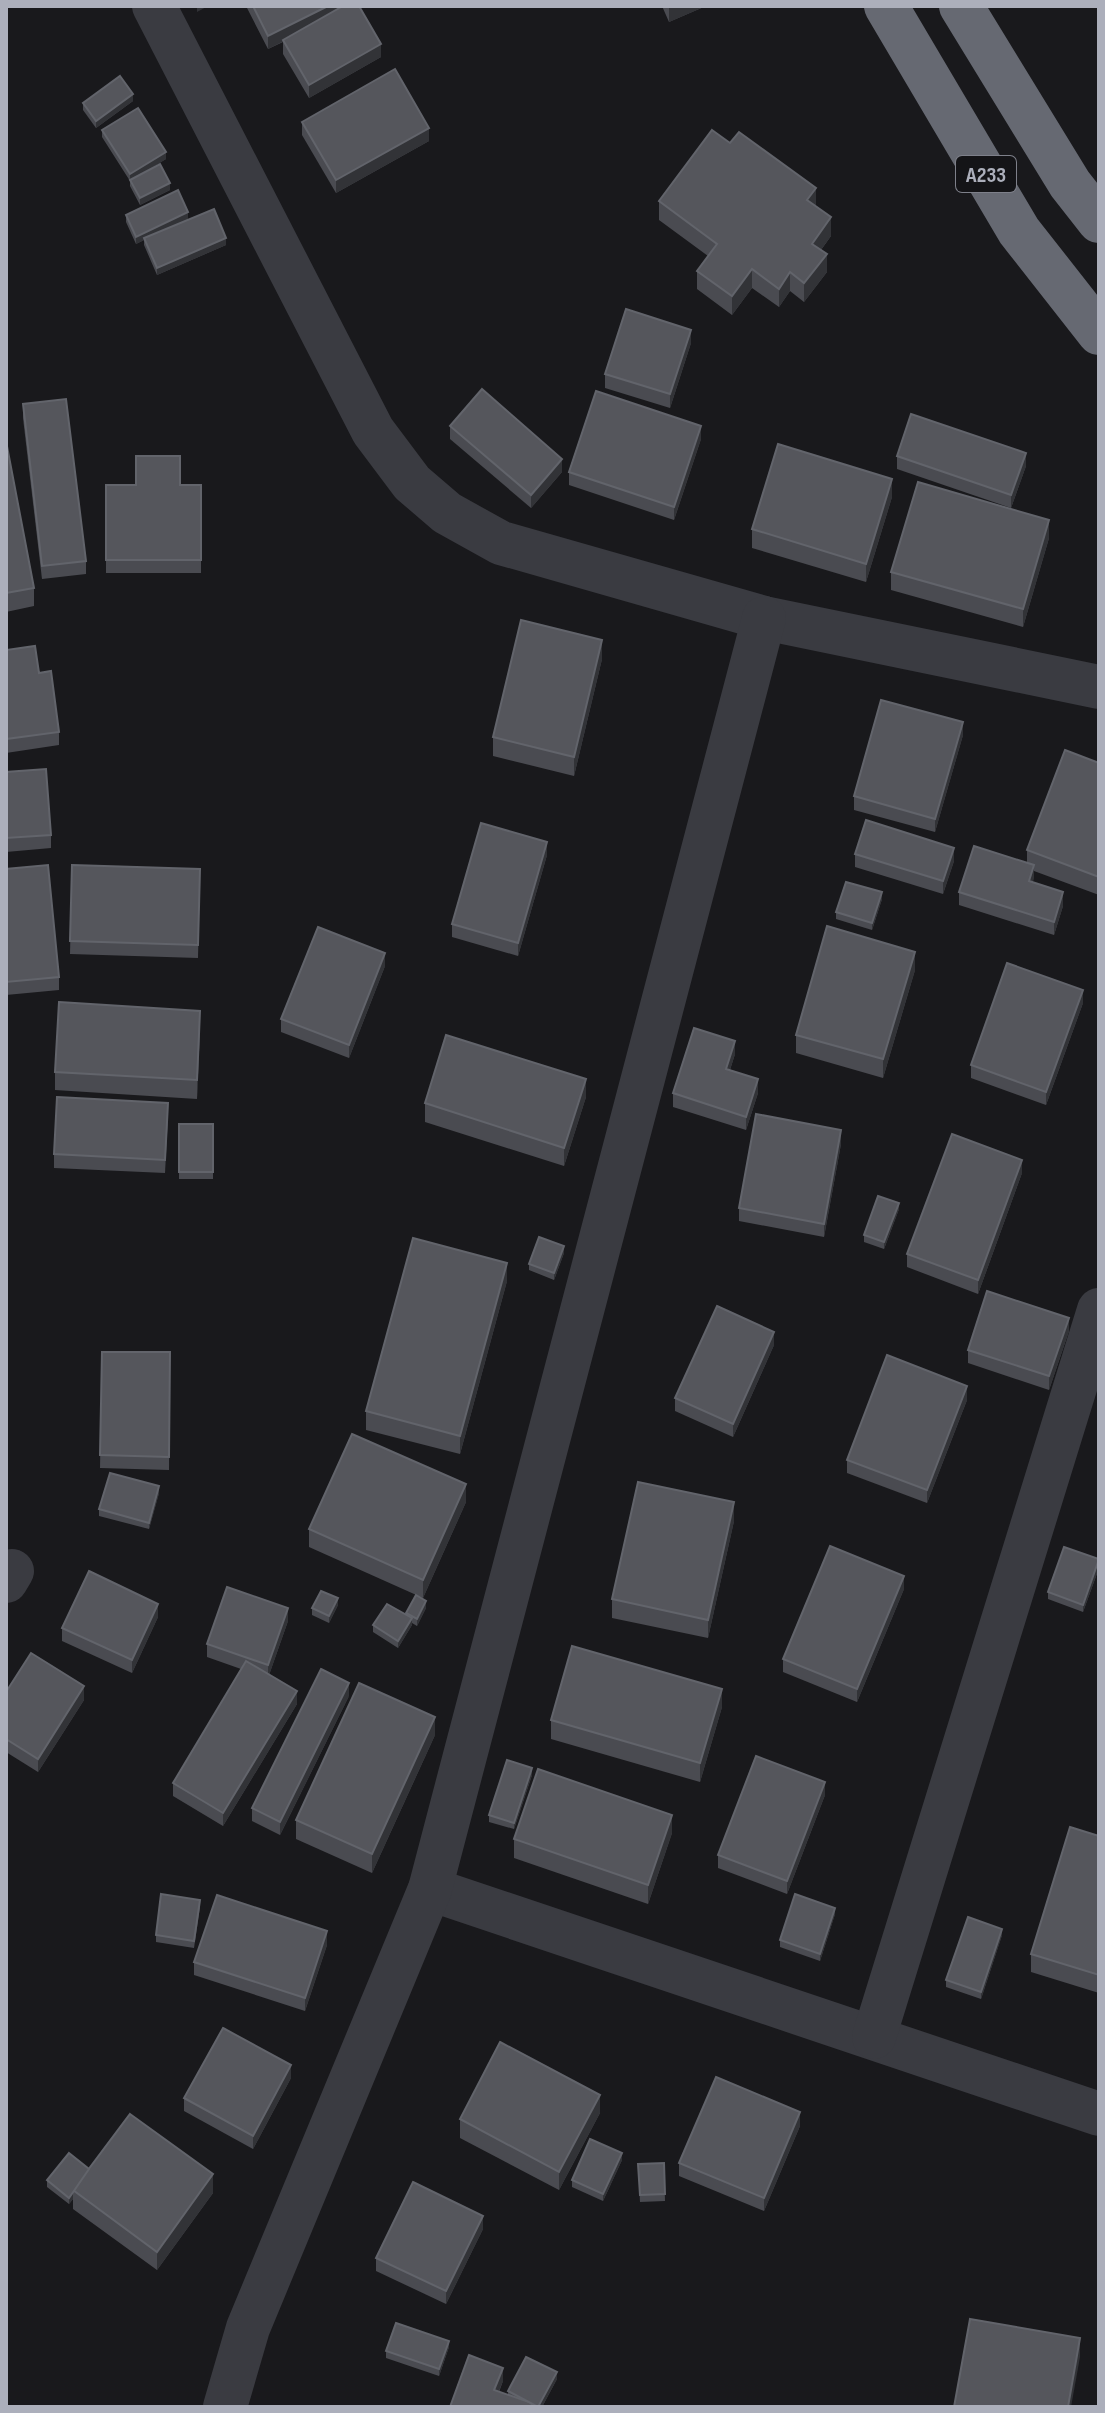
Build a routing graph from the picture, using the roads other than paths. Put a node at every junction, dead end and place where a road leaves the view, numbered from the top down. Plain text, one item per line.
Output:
1 (154, 6) edge
2 (886, 6) edge
3 (961, 6) edge
4 (1099, 221) edge
5 (1099, 333) edge
6 (764, 618) junction
7 (1099, 687) edge
8 (1099, 1310) edge
9 (430, 1889) junction
10 (874, 2037) junction
11 (1099, 2114) edge
12 (225, 2407) edge

1 - 6 street
2 - 5 highway, A233
3 - 4 highway, A233
6 - 7 street
6 - 9 street
8 - 10 street
9 - 10 street
9 - 12 street
10 - 11 street

